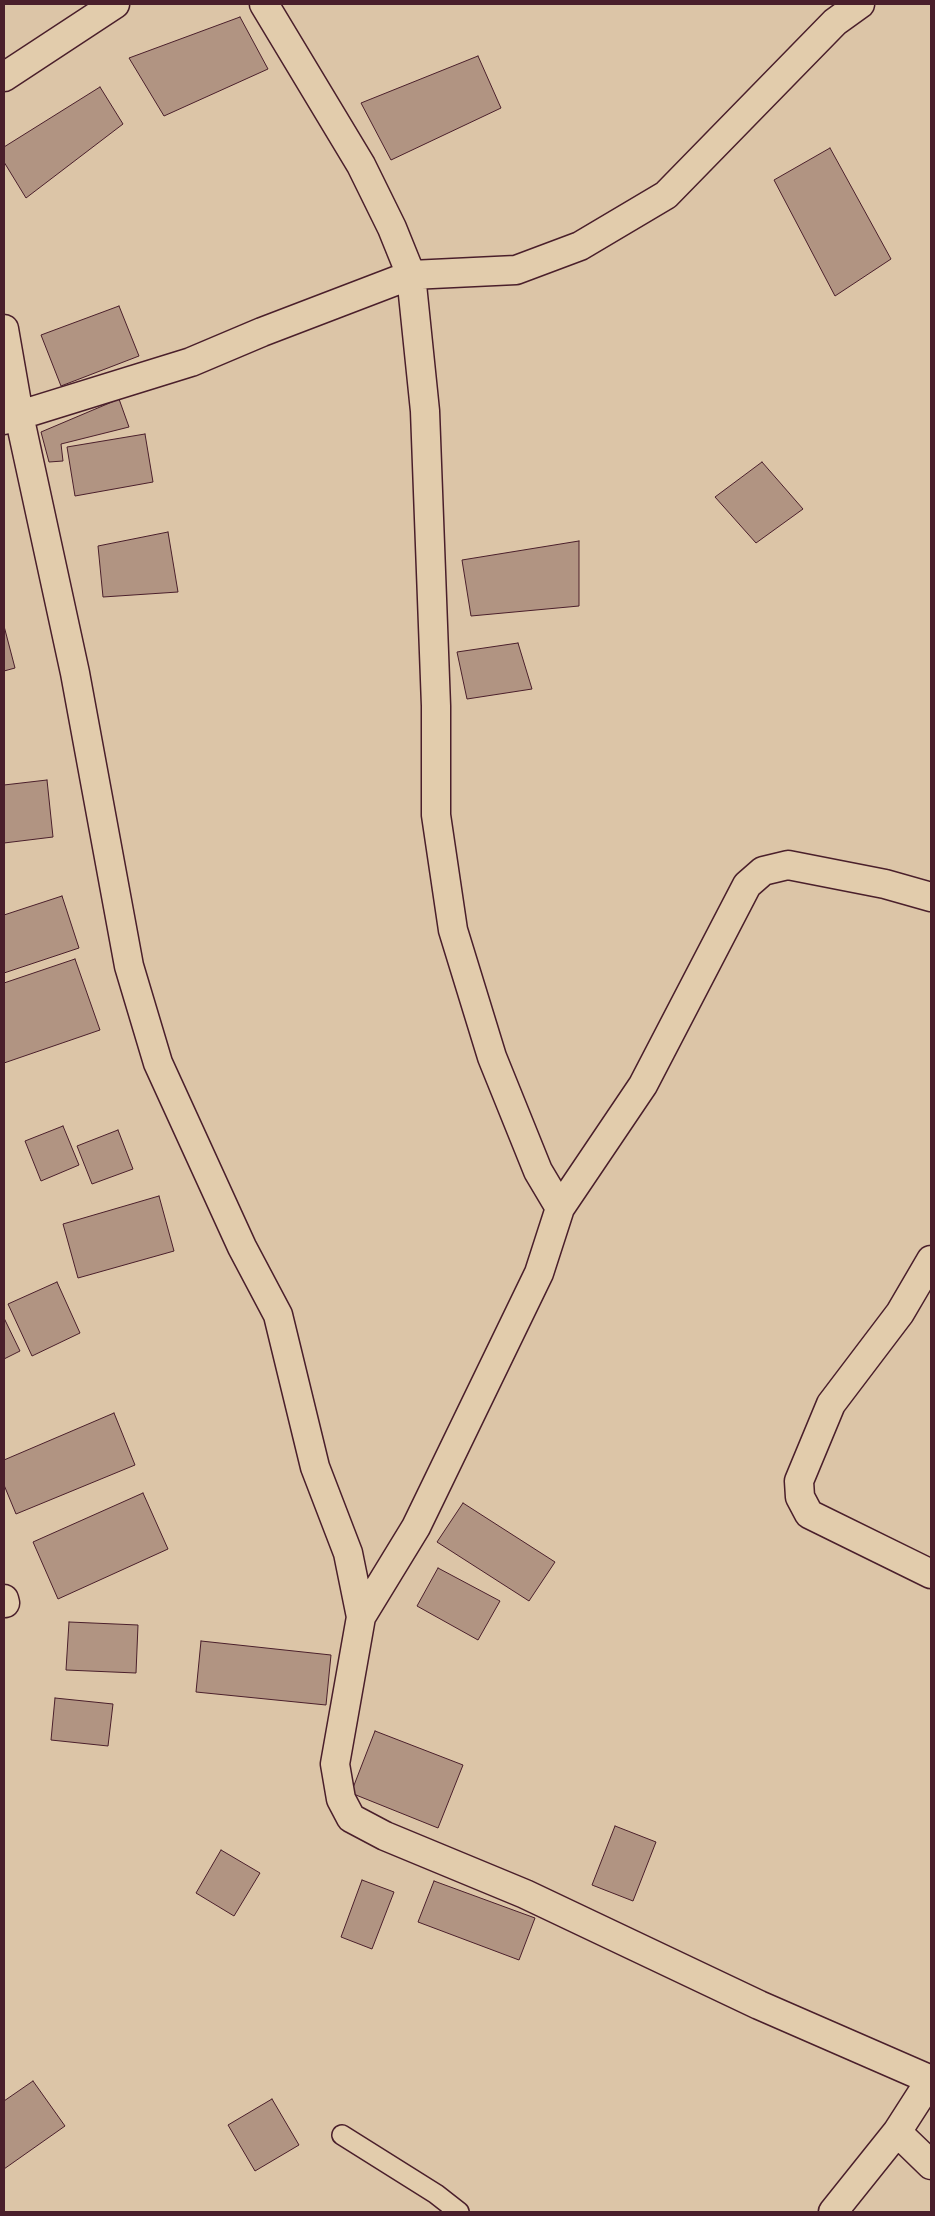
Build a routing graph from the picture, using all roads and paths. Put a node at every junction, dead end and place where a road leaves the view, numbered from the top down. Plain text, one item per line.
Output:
1 (115, 4) edge
2 (264, 4) edge
3 (860, 4) edge
4 (4, 77) edge
5 (411, 275) junction
6 (4, 328) edge
7 (11, 418) edge
8 (931, 897) edge
9 (560, 1208) junction
10 (931, 1260) edge
11 (931, 1574) edge
12 (361, 1616) junction
13 (931, 2079) edge
14 (897, 2132) junction
15 (342, 2136) dead end
16 (931, 2165) edge
17 (459, 2212) edge
18 (833, 2212) edge

1 - 4 street
2 - 5 street
3 - 5 street
5 - 7 street
5 - 9 street
6 - 7 street
7 - 12 street
8 - 9 street
9 - 12 street
10 - 11 street
12 - 13 street
13 - 14 street
14 - 16 street
14 - 18 street
15 - 17 lane

